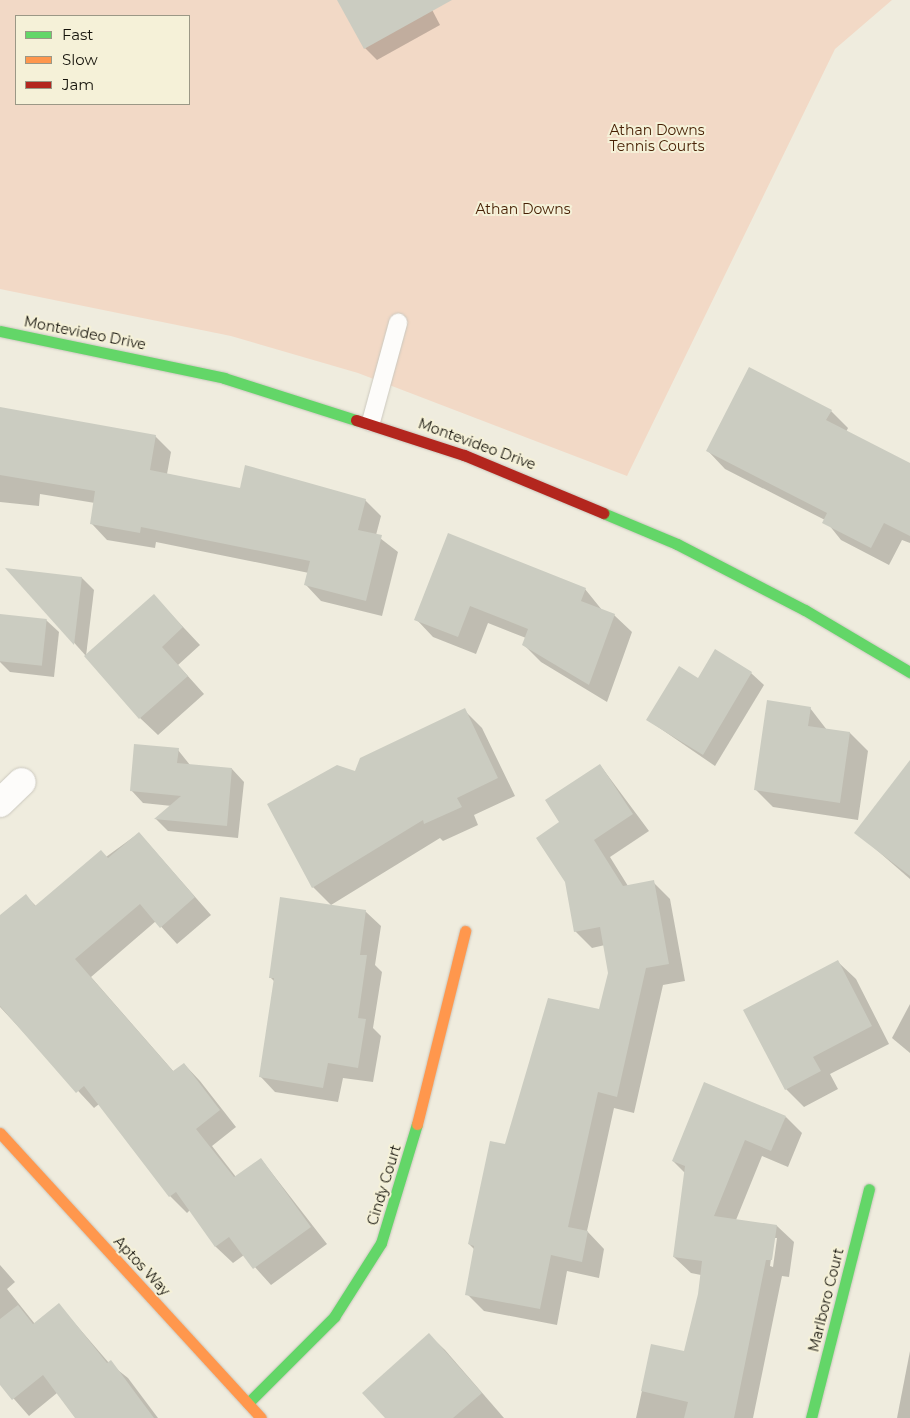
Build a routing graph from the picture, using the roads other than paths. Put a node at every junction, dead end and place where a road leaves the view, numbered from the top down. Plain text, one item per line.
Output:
1 (398, 323) dead end
2 (0, 331) edge
3 (371, 422) junction
4 (910, 672) edge
5 (22, 782) dead end
6 (0, 802) edge
7 (465, 932) dead end
8 (0, 1133) edge
9 (869, 1188) dead end
10 (248, 1403) junction
11 (261, 1418) edge
12 (811, 1418) edge

1 - 3 lane
2 - 3 street, Montevideo Drive
3 - 4 street, Montevideo Drive
5 - 6 street
7 - 10 street, Cindy Court
8 - 10 street, Aptos Way
9 - 12 street, Marlboro Court
10 - 11 street, Aptos Way

